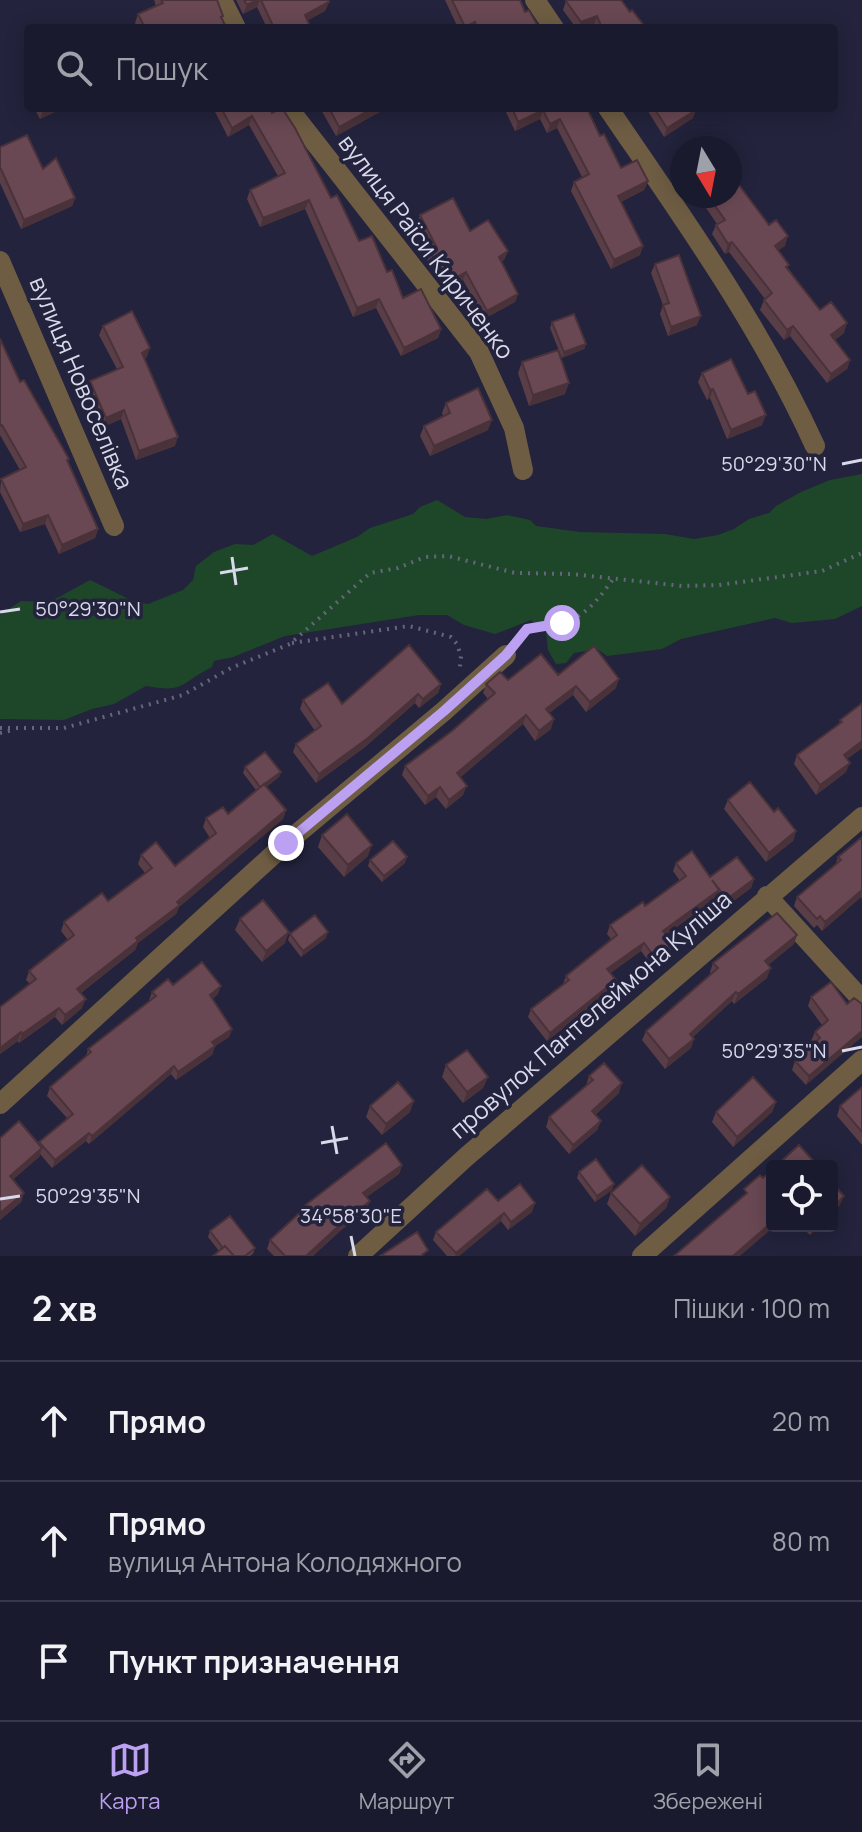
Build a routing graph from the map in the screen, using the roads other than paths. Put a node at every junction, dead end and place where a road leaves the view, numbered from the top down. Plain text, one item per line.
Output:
1 (222, 0) edge
2 (541, 2) edge
3 (234, 24) edge
4 (552, 24) edge
5 (291, 112) edge
6 (611, 112) edge
7 (0, 261) edge
8 (815, 446) dead end
9 (523, 470) dead end
10 (114, 526) dead end
11 (506, 655) road end
12 (862, 817) edge
13 (767, 896) junction
14 (862, 1000) edge
15 (862, 1060) edge
16 (0, 1104) edge
17 (358, 1256) edge
18 (642, 1256) edge

1 - 3 street
2 - 4 street
5 - 9 street, вулиця Раїси Кириченко
6 - 8 street
7 - 10 street, вулиця Новоселівка
11 - 16 street
12 - 13 street, провулок Пантелеймона Куліша
13 - 14 street
13 - 17 street, провулок Пантелеймона Куліша
15 - 18 street

